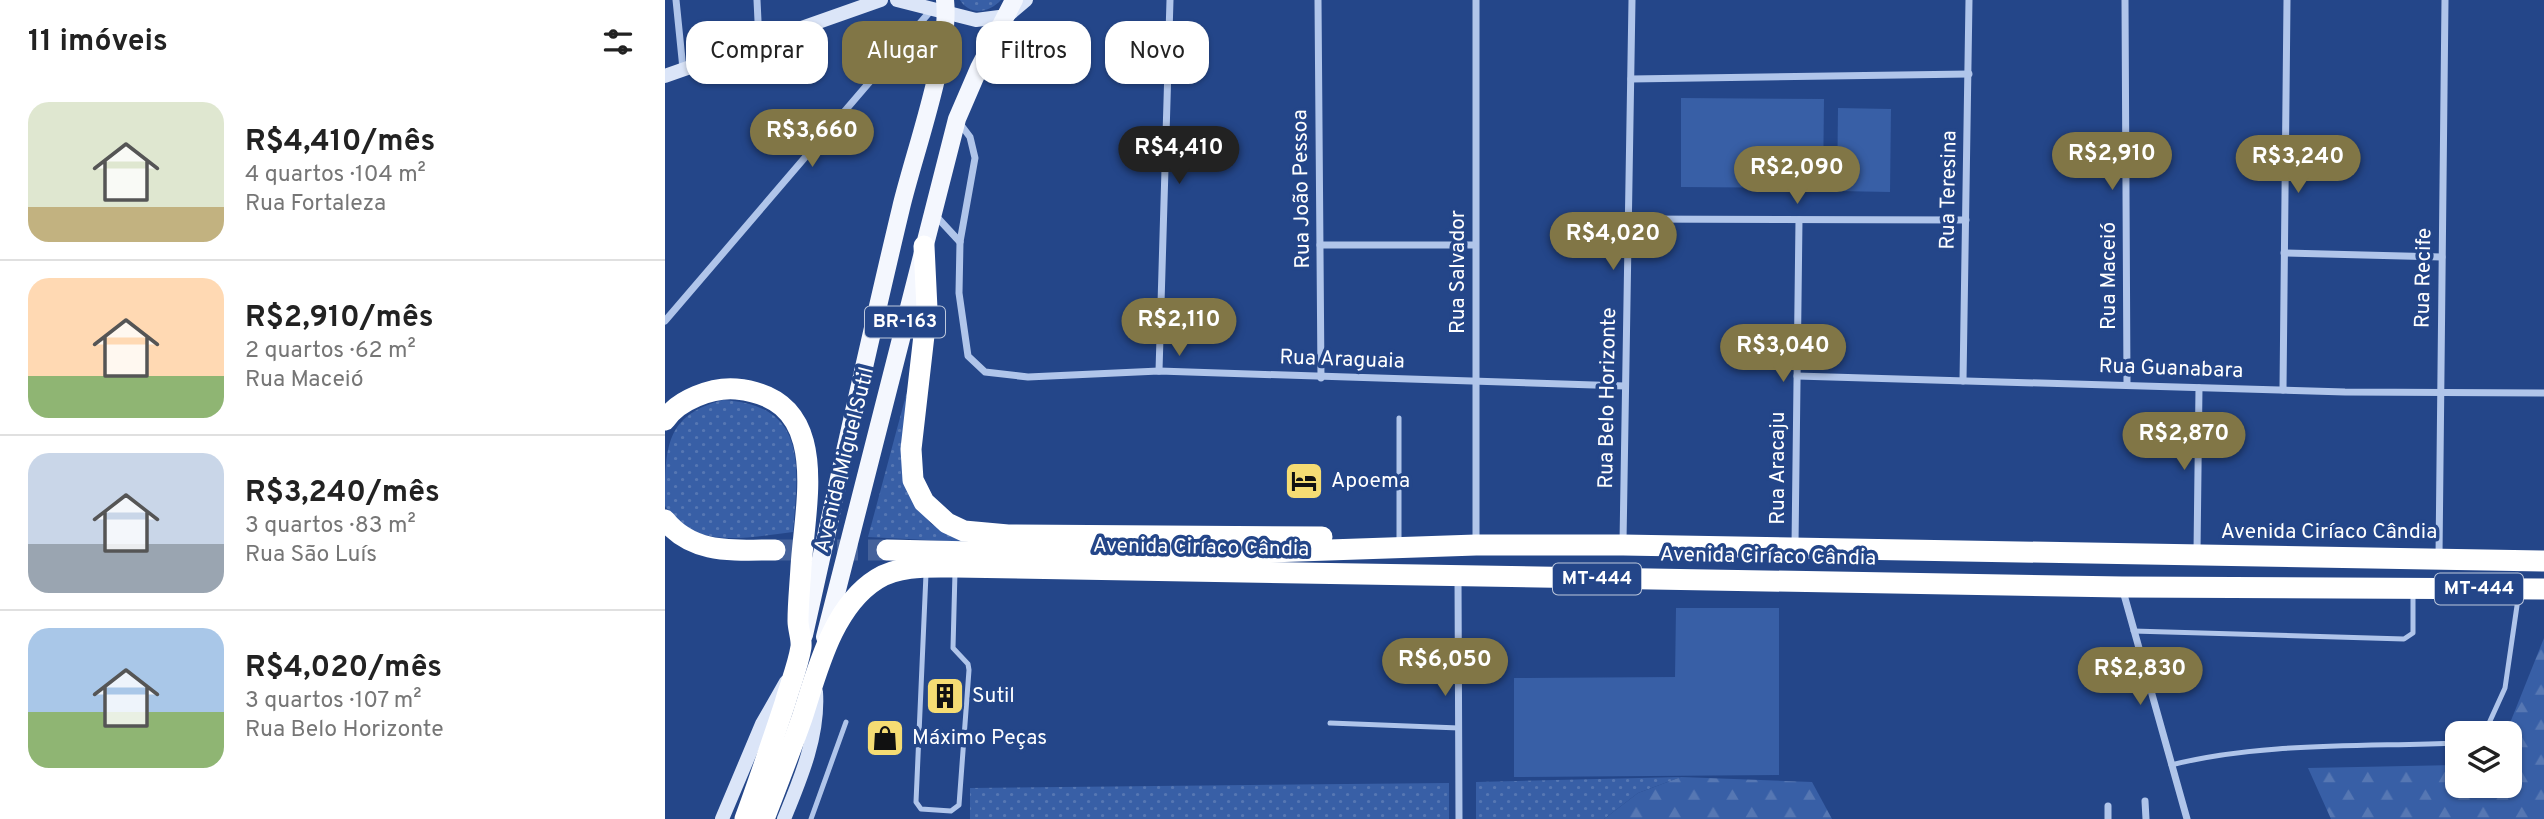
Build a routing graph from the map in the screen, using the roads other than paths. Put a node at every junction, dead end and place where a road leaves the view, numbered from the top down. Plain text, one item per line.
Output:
1 (675, 0) edge
2 (757, 0) edge
3 (881, 0) edge
4 (897, 0) edge
5 (1026, 0) edge
6 (1170, 0) edge
7 (1318, 0) edge
8 (1476, 0) edge
9 (1632, 0) edge
10 (1969, 0) edge
11 (2125, 0) edge
12 (2287, 0) edge
13 (2445, 0) edge
14 (941, 5) edge
15 (1010, 8) edge
16 (758, 21) edge
17 (820, 21) edge
18 (686, 69) edge
19 (683, 70) junction
20 (1969, 74) junction
21 (665, 76) edge
22 (1631, 79) junction
23 (957, 120) junction
24 (935, 215) junction
25 (1628, 219) junction
26 (1799, 220) junction
27 (1966, 220) junction
28 (961, 242) junction
29 (1320, 245) junction
30 (1475, 245) junction
31 (924, 246) junction
32 (2284, 253) junction
33 (2442, 257) junction
34 (665, 321) edge
35 (1159, 371) junction
36 (1797, 376) junction
37 (1321, 378) junction
38 (1476, 381) junction
39 (1963, 381) junction
40 (2127, 384) junction
41 (1625, 386) junction
42 (2199, 388) junction
43 (2283, 390) junction
44 (2544, 393) edge
45 (2438, 394) junction
46 (1399, 418) dead end
47 (665, 420) edge
48 (665, 520) edge
49 (1399, 542) junction
50 (1476, 545) junction
51 (1623, 545) junction
52 (1442, 546) junction
53 (1795, 549) junction
54 (775, 550) tunnel mouth
55 (887, 550) tunnel mouth
56 (2197, 556) junction
57 (2438, 557) junction
58 (2544, 561) edge
59 (926, 567) junction
60 (955, 567) junction
61 (1458, 576) junction
62 (2122, 587) junction
63 (2413, 589) junction
64 (2519, 589) junction
65 (2544, 589) edge
66 (2133, 631) junction
67 (801, 644) junction
68 (821, 654) junction
69 (804, 675) junction
70 (2490, 721) edge
71 (846, 722) dead end
72 (1330, 723) dead end
73 (1459, 728) junction
74 (2445, 744) edge
75 (2171, 765) junction
76 (2145, 801) dead end
77 (2108, 806) dead end
78 (722, 819) edge
79 (745, 819) edge
80 (764, 819) edge
81 (784, 819) edge
82 (811, 819) edge
83 (1459, 819) edge
84 (2108, 819) edge
85 (2145, 819) edge
86 (2187, 819) edge

1 - 19 street
2 - 16 street
3 - 17 street
4 - 14 street
5 - 15 street
6 - 35 street
7 - 29 street, Rua João Pessoa
8 - 30 street, Rua Salvador
9 - 22 street, Rua Belo Horizonte
10 - 20 street, Rua Teresina
11 - 40 street, Rua Maceió
12 - 32 street
13 - 33 street, Rua Recife
14 - 15 street
14 - 34 street
14 - 67 main road, Avenida Miguel Sutil / BR-163
15 - 23 main road, Avenida Miguel Sutil / BR-163
18 - 19 street
19 - 21 street
20 - 22 street
20 - 27 street, Rua Teresina
22 - 25 street, Rua Belo Horizonte
23 - 24 main road, Avenida Miguel Sutil / BR-163
23 - 28 street, Rua Araguaia
24 - 28 street
24 - 31 main road, Avenida Miguel Sutil / BR-163
25 - 26 street
25 - 41 street, Rua Belo Horizonte
26 - 27 street
26 - 36 street, Rua Aracaju
27 - 39 street, Rua Teresina
28 - 35 street, Rua Araguaia
29 - 30 street
29 - 37 street, Rua João Pessoa
30 - 38 street, Rua Salvador
31 - 49 highway, MT-444
31 - 68 main road, Avenida Miguel Sutil / BR-163
32 - 33 street
32 - 43 street
33 - 45 street, Rua Recife
35 - 37 street, Rua Araguaia
36 - 39 street, Rua Guanabara
36 - 53 street, Rua Aracaju
37 - 38 street, Rua Araguaia
38 - 41 street, Rua Araguaia
38 - 50 street, Rua Salvador
39 - 40 street, Rua Guanabara
40 - 42 street, Rua Guanabara
41 - 51 street, Rua Belo Horizonte
42 - 43 street, Rua Guanabara
42 - 56 street
43 - 45 street, Rua Guanabara
44 - 45 street, Rua Guanabara
45 - 57 street, Rua Recife
46 - 49 lane
47 - 67 highway
48 - 54 highway
49 - 52 highway, MT-444
50 - 51 highway, Avenida Ciríaco Cândia / MT-444
50 - 52 highway, Avenida Ciríaco Cândia / MT-444
51 - 53 highway, Avenida Ciríaco Cândia / MT-444
52 - 55 highway
53 - 56 highway, Avenida Ciríaco Cândia / MT-444
56 - 57 highway, Avenida Ciríaco Cândia / MT-444
57 - 58 highway, Avenida Ciríaco Cândia / MT-444
59 - 60 highway, Avenida Ciríaco Cândia / MT-444
59 - 60 lane
59 - 68 highway, Avenida Ciríaco Cândia / MT-444
60 - 61 highway, Avenida Ciríaco Cândia / MT-444
61 - 62 highway, Avenida Ciríaco Cândia / MT-444
61 - 73 street
62 - 63 highway, Avenida Ciríaco Cândia / MT-444
62 - 66 street
63 - 64 highway, Avenida Ciríaco Cândia / MT-444
63 - 66 lane
64 - 65 highway, Avenida Ciríaco Cândia / MT-444
64 - 70 lane
66 - 75 street
67 - 69 highway, Avenida Miguel Sutil / BR-163
68 - 69 highway, Avenida Miguel Sutil / BR-163
69 - 78 street, Avenida Miguel Sutil
69 - 79 highway, BR-163
69 - 80 highway, BR-163
69 - 81 street, Avenida Miguel Sutil
71 - 82 lane
72 - 73 lane
73 - 83 street
74 - 75 lane
75 - 86 street
76 - 85 street
77 - 84 street

